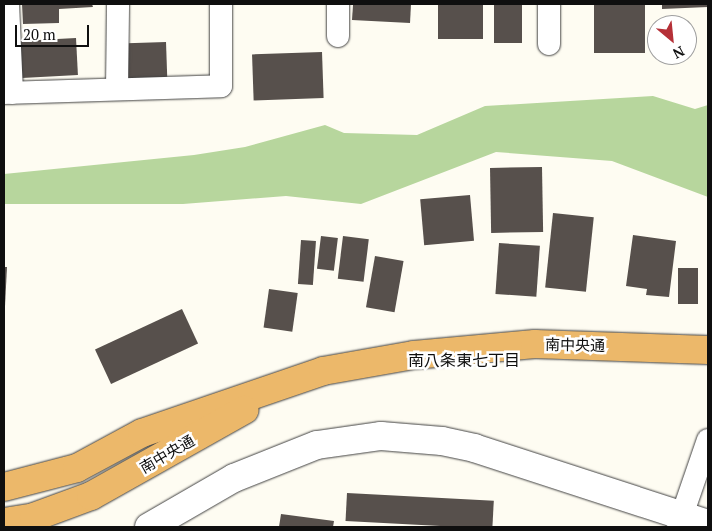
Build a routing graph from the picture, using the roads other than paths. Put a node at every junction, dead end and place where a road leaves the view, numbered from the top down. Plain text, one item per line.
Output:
1 (8, 4) edge
2 (118, 4) edge
3 (221, 4) edge
4 (338, 4) edge
5 (549, 4) edge
6 (338, 36) dead end
7 (548, 44) dead end
8 (117, 89) junction
9 (8, 93) edge
10 (708, 350) edge
11 (323, 370) junction
12 (708, 440) edge
13 (4, 488) edge
14 (680, 521) edge
15 (4, 522) edge
16 (708, 524) edge
17 (149, 527) edge

1 - 9 street
2 - 8 street
3 - 8 street
4 - 6 street
5 - 7 street
8 - 9 street
10 - 11 highway, 南中央通
11 - 13 highway, 南中央通
11 - 15 highway, 南中央通
12 - 14 street
14 - 16 street
14 - 17 street

